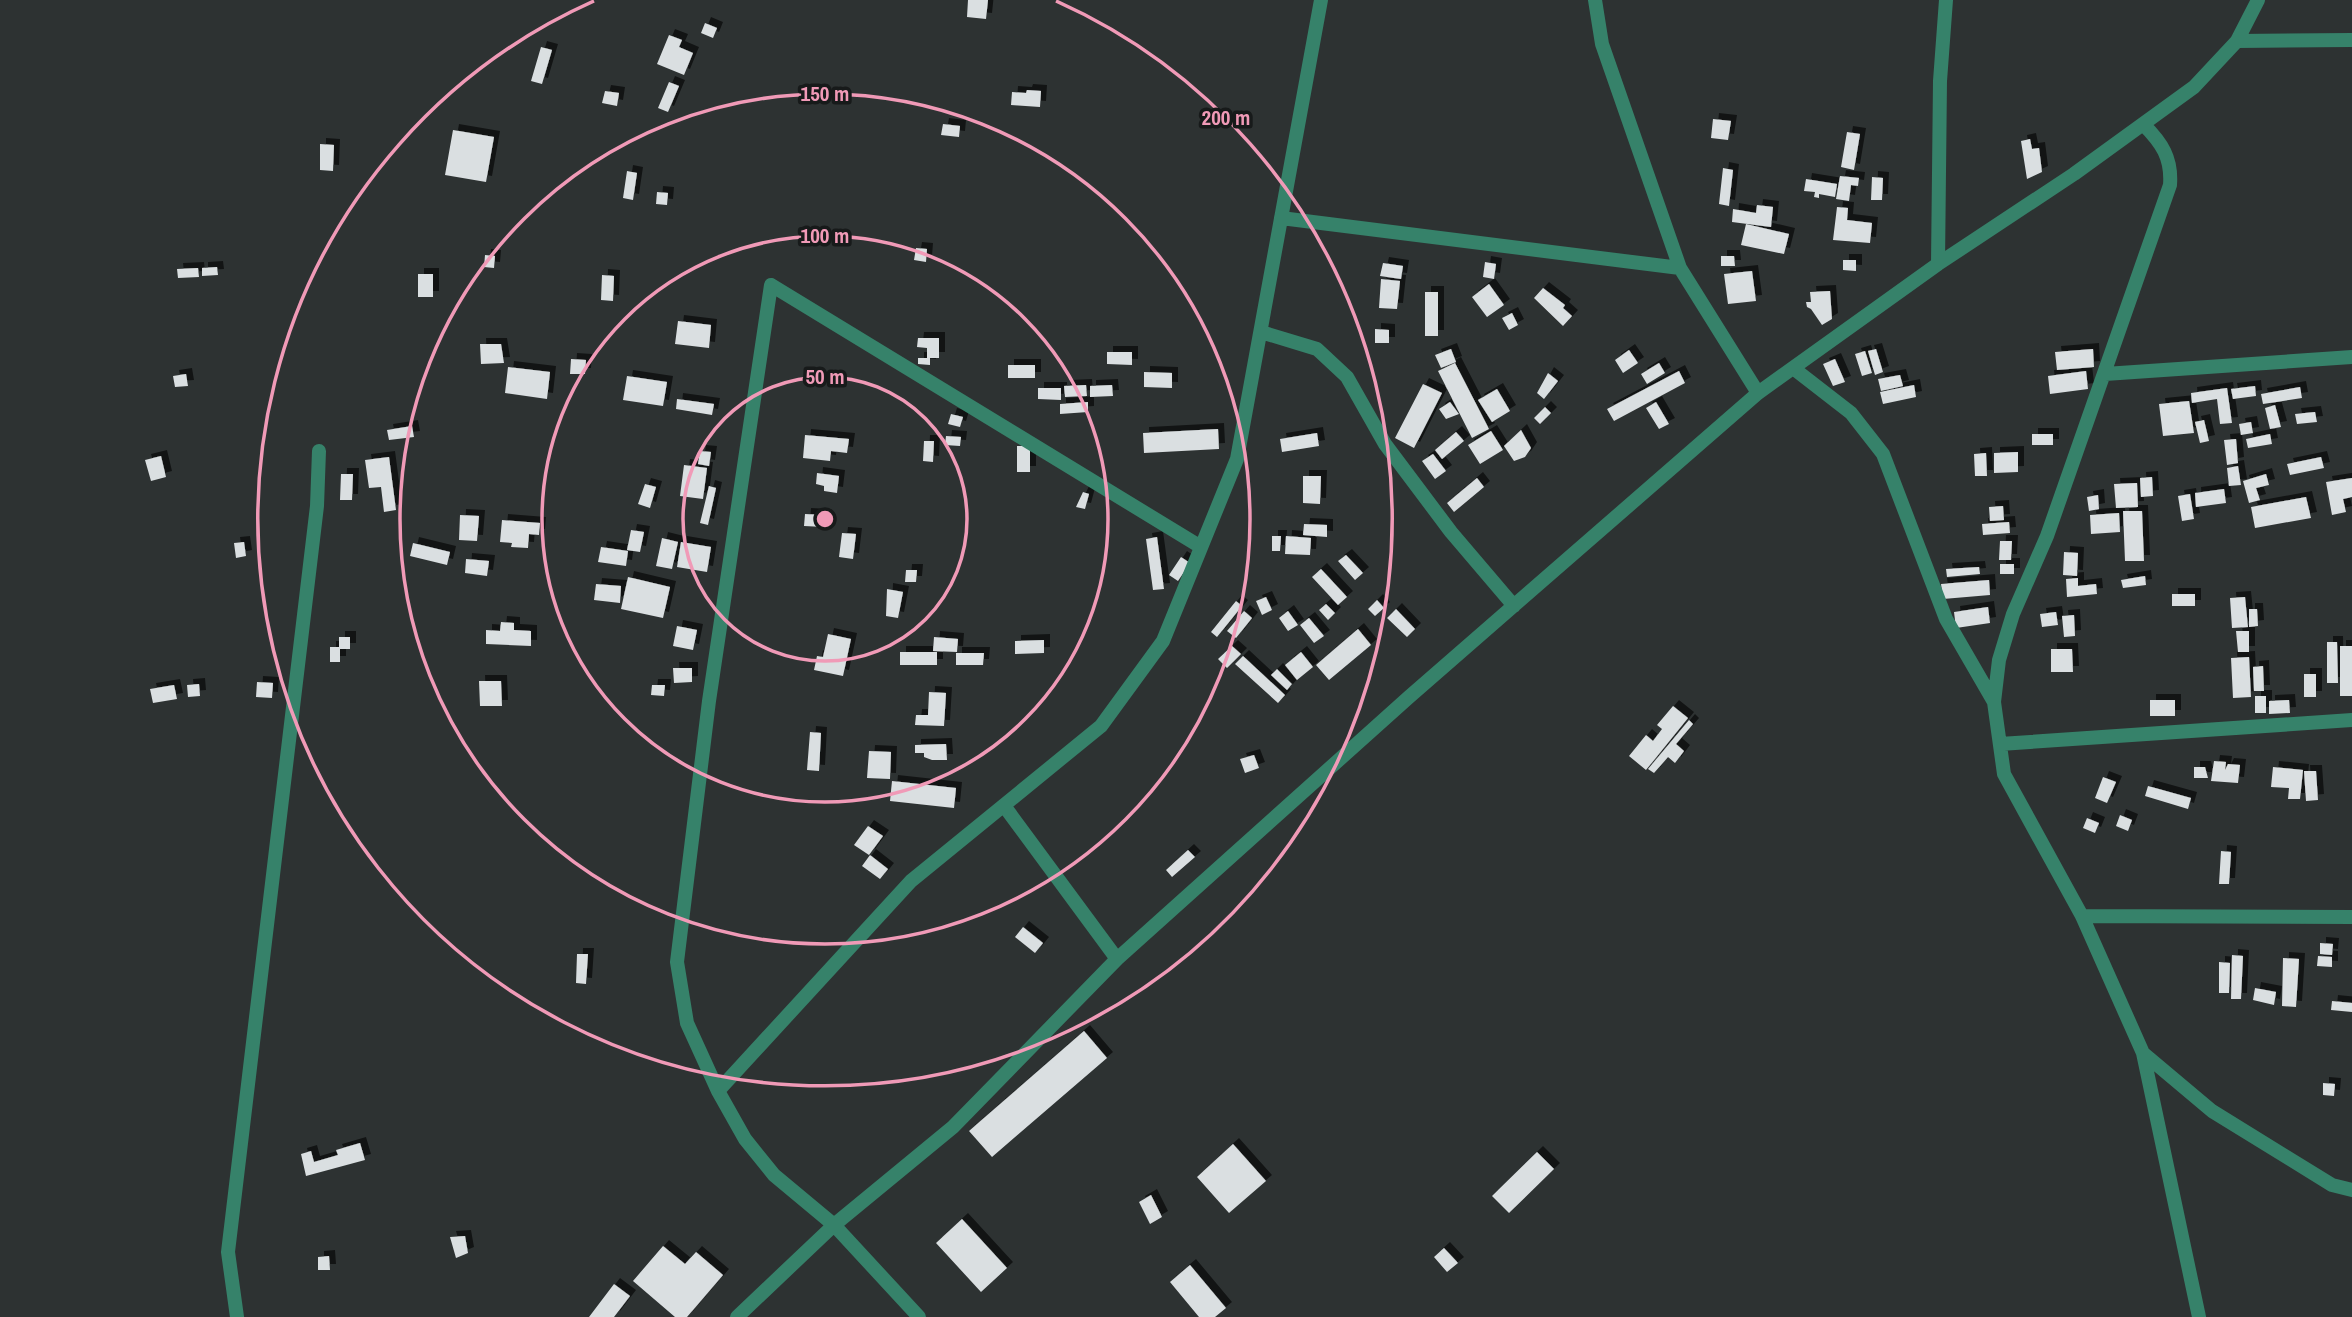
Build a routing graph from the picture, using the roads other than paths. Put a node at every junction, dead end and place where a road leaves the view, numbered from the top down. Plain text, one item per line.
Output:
1 (1321, 0) edge
2 (1595, 0) edge
3 (1946, 0) edge
4 (2258, 0) edge
5 (2352, 40) edge
6 (2237, 41) junction
7 (2143, 124) junction
8 (1281, 218) junction
9 (1938, 264) junction
10 (1680, 268) junction
11 (1261, 332) junction
12 (2352, 357) edge
13 (1793, 368) junction
14 (2105, 374) junction
15 (1758, 393) junction
16 (319, 451) dead end
17 (1201, 547) junction
18 (1514, 606) junction
19 (1994, 702) junction
20 (2352, 720) edge
21 (2000, 744) junction
22 (1005, 807) junction
23 (2082, 916) junction
24 (2352, 917) edge
25 (1117, 959) junction
26 (2143, 1053) junction
27 (718, 1091) junction
28 (2352, 1190) edge
29 (834, 1225) junction
30 (237, 1317) edge
31 (737, 1317) edge
32 (919, 1317) edge
33 (2199, 1317) edge

1 - 8 street
2 - 10 street
3 - 9 street
4 - 6 street
5 - 6 street
6 - 7 street
7 - 9 street
7 - 14 street
8 - 10 street
8 - 11 street
9 - 13 street
10 - 15 street
11 - 17 street
11 - 18 street
12 - 14 street
13 - 15 street
13 - 19 street
14 - 19 street
15 - 18 street
16 - 30 street
17 - 22 street
17 - 27 street
18 - 25 street
19 - 21 street
20 - 21 street
21 - 23 street
22 - 25 street
22 - 27 street
23 - 24 street
23 - 26 street
25 - 29 street
26 - 28 street
26 - 33 street
27 - 29 street
29 - 31 street
29 - 32 street

